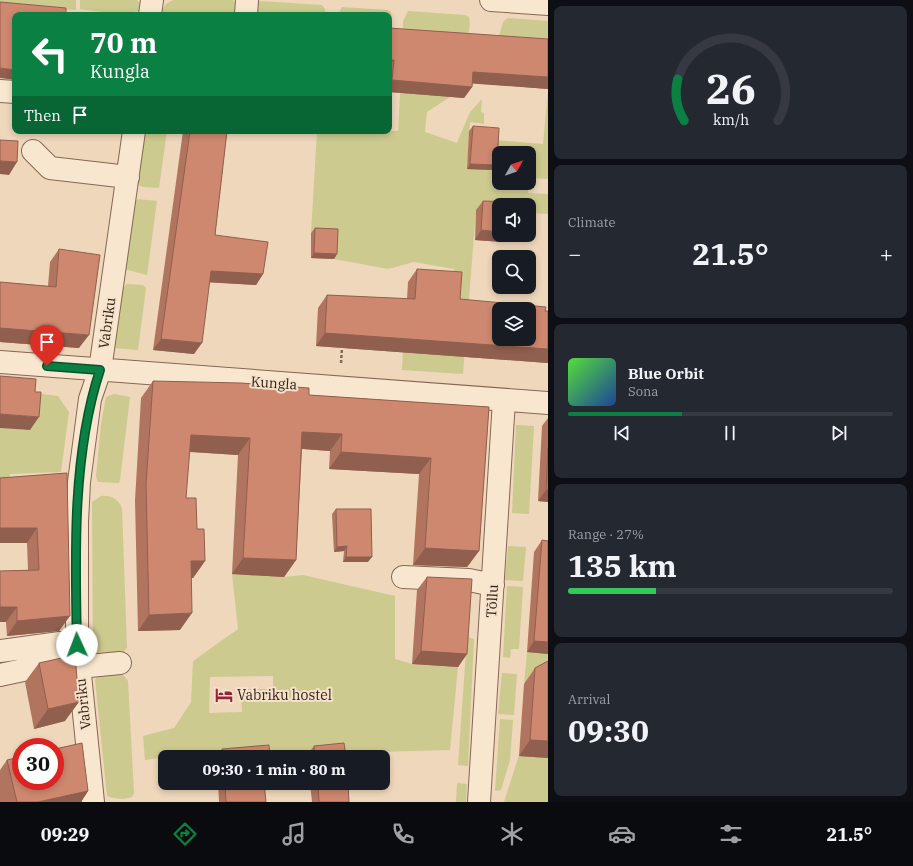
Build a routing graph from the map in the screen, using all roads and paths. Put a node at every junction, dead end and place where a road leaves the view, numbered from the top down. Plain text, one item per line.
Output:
1 (152, 0) edge
2 (247, 0) edge
3 (491, 0) edge
4 (548, 4) edge
5 (150, 12) edge
6 (246, 12) edge
7 (0, 91) edge
8 (12, 92) edge
9 (134, 134) edge
10 (33, 151) dead end
11 (128, 177) junction
12 (342, 348) edge
13 (0, 362) edge
14 (341, 369) dead end
15 (100, 370) junction
16 (504, 400) junction
17 (548, 403) edge
18 (403, 577) dead end
19 (492, 585) junction
20 (0, 651) edge
21 (78, 657) junction
22 (120, 663) dead end
23 (0, 675) edge
24 (93, 802) edge
25 (480, 802) edge

1 - 5 street
2 - 6 street
3 - 4 street
7 - 8 street
9 - 11 street, Vabriku
10 - 11 street
11 - 15 street, Vabriku
12 - 14 path
13 - 15 street, Kungla
15 - 16 street, Kungla
15 - 21 street, Vabriku
16 - 17 street, Kungla
16 - 19 street, Tõllu
18 - 19 street
19 - 25 street, Tõllu
20 - 21 street
21 - 22 street
21 - 23 street
21 - 24 street, Vabriku

